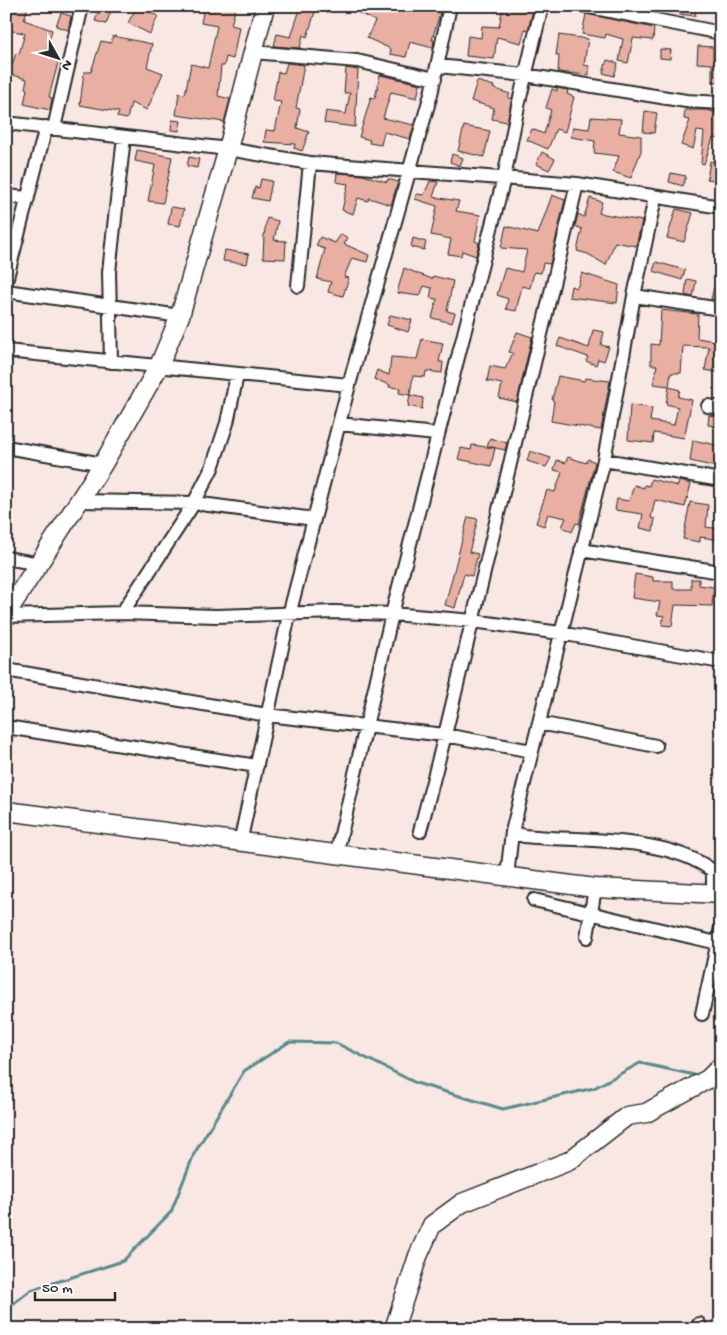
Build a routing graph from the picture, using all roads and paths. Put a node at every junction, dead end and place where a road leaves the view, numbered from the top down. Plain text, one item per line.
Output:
1 (82, 6) edge
2 (265, 6) edge
3 (450, 6) edge
4 (542, 6) edge
5 (584, 6) edge
6 (721, 33) edge
7 (253, 52) junction
8 (438, 66) junction
9 (525, 75) junction
10 (435, 79) junction
11 (721, 103) edge
12 (6, 123) edge
13 (50, 128) junction
14 (124, 137) junction
15 (228, 149) junction
16 (310, 163) junction
17 (408, 170) junction
18 (504, 178) junction
19 (577, 184) junction
20 (6, 196) edge
21 (28, 198) junction
22 (655, 198) junction
23 (721, 207) edge
24 (6, 281) edge
25 (298, 286) dead end
26 (6, 291) edge
27 (634, 296) junction
28 (110, 306) junction
29 (721, 309) edge
30 (180, 316) junction
31 (6, 351) edge
32 (111, 362) junction
33 (158, 368) junction
34 (237, 375) junction
35 (350, 385) junction
36 (708, 406) dead end
37 (721, 408) edge
38 (339, 424) junction
39 (436, 434) junction
40 (6, 447) edge
41 (604, 460) junction
42 (103, 464) junction
43 (721, 480) edge
44 (80, 501) junction
45 (194, 503) junction
46 (314, 520) junction
47 (581, 550) junction
48 (6, 558) edge
49 (40, 564) junction
50 (721, 572) edge
51 (122, 613) junction
52 (392, 614) junction
53 (6, 615) edge
54 (289, 615) junction
55 (473, 621) junction
56 (560, 633) junction
57 (721, 662) edge
58 (6, 670) edge
59 (267, 716) junction
60 (538, 723) junction
61 (6, 727) edge
62 (365, 728) junction
63 (445, 735) junction
64 (656, 746) dead end
65 (532, 751) junction
66 (256, 766) junction
67 (6, 811) edge
68 (420, 831) dead end
69 (512, 832) junction
70 (240, 843) junction
71 (336, 856) junction
72 (507, 876) junction
73 (596, 888) junction
74 (717, 895) edge
75 (534, 900) dead end
76 (592, 914) junction
77 (721, 928) edge
78 (587, 937) dead end
79 (717, 943) junction
80 (702, 1014) dead end
81 (721, 1066) edge
82 (394, 1329) edge

1 - 13 street
2 - 7 street
3 - 8 street
4 - 9 street
5 - 6 street
7 - 10 street
7 - 15 street
8 - 9 street
8 - 10 street
9 - 11 street
9 - 18 street
10 - 17 street
12 - 13 street
13 - 14 street
13 - 21 street
14 - 15 street
14 - 28 street
15 - 16 street
15 - 30 street
16 - 17 street
16 - 25 street
17 - 18 street
17 - 35 street
18 - 19 street
18 - 39 street
19 - 22 street
19 - 55 street
20 - 21 street
21 - 24 street
22 - 23 street
22 - 27 street
26 - 28 street
27 - 29 street
27 - 41 street
28 - 30 street
28 - 32 street
30 - 33 street
31 - 32 street
32 - 33 street
33 - 34 street
33 - 42 street
34 - 35 street
34 - 45 street
35 - 38 street
36 - 37 street
38 - 39 street
38 - 46 street
39 - 52 street
40 - 42 street
41 - 43 street
41 - 47 street
42 - 44 street
44 - 45 street
44 - 49 street
45 - 46 street
45 - 51 street
46 - 54 street
47 - 50 street
47 - 56 street
48 - 49 street
49 - 53 street
51 - 53 street
51 - 54 street
52 - 54 street
52 - 55 street
52 - 62 street
54 - 59 street
55 - 56 street
55 - 63 street
56 - 57 street
56 - 60 street
58 - 59 street
59 - 62 street
59 - 66 street
60 - 64 street
60 - 65 street
61 - 66 street
62 - 63 street
62 - 71 street
63 - 65 street
63 - 68 street
65 - 69 street
66 - 70 street
67 - 70 street
69 - 72 street
69 - 74 street
70 - 71 street
71 - 72 street
72 - 73 street
73 - 74 street
73 - 76 street
75 - 76 street
76 - 78 street
76 - 79 street
77 - 79 street
79 - 80 street
81 - 82 street

